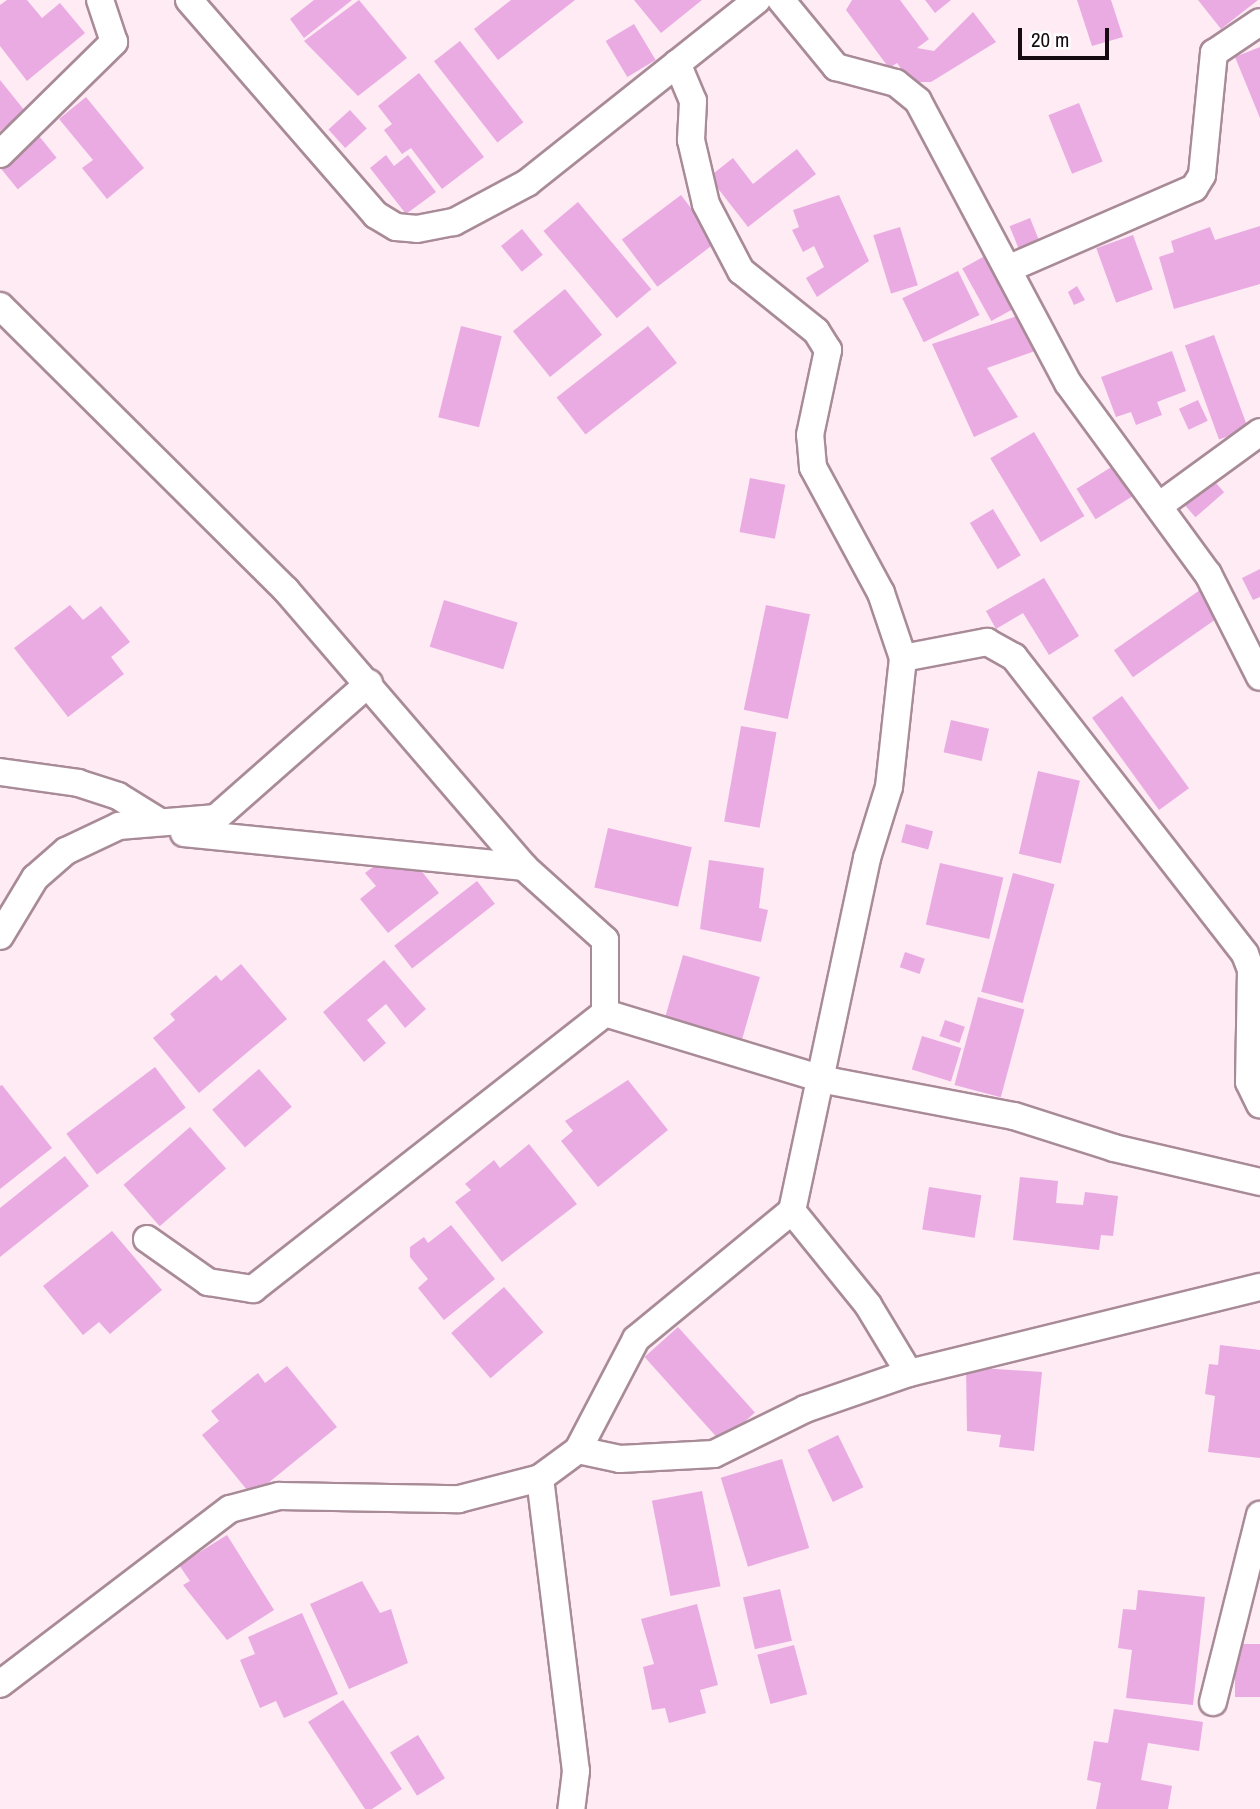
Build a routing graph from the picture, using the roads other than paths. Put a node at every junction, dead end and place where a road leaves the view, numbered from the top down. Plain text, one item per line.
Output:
1 (100, 0) edge
2 (189, 0) edge
3 (757, 0) edge
4 (781, 0) edge
5 (1260, 22) edge
6 (677, 63) junction
7 (0, 154) edge
8 (1010, 268) junction
9 (0, 306) edge
10 (1260, 432) edge
11 (1160, 505) junction
12 (903, 658) junction
13 (1260, 677) edge
14 (369, 683) junction
15 (0, 772) edge
16 (160, 822) junction
17 (119, 826) junction
18 (524, 867) junction
19 (0, 936) edge
20 (605, 1013) junction
21 (825, 1080) junction
22 (1260, 1105) edge
23 (1260, 1182) edge
24 (792, 1211) junction
25 (147, 1239) dead end
26 (1260, 1287) edge
27 (909, 1373) junction
28 (578, 1450) junction
29 (541, 1478) junction
30 (1260, 1515) edge
31 (1253, 1573) edge
32 (0, 1684) edge
33 (1213, 1702) dead end
34 (571, 1809) edge

1 - 7 street
2 - 6 street
3 - 6 street
4 - 8 street
5 - 8 street
6 - 12 street
8 - 11 street
9 - 14 street
10 - 11 street
11 - 13 street
12 - 21 street
12 - 22 street
14 - 16 street
14 - 18 street
15 - 16 street
16 - 17 street
17 - 18 street
17 - 19 street
18 - 20 street
20 - 21 street
20 - 25 street
21 - 23 street
21 - 24 street
24 - 27 street
24 - 28 street
26 - 27 street
27 - 28 street
28 - 29 street
29 - 32 street
29 - 34 street
30 - 31 street
31 - 33 street

